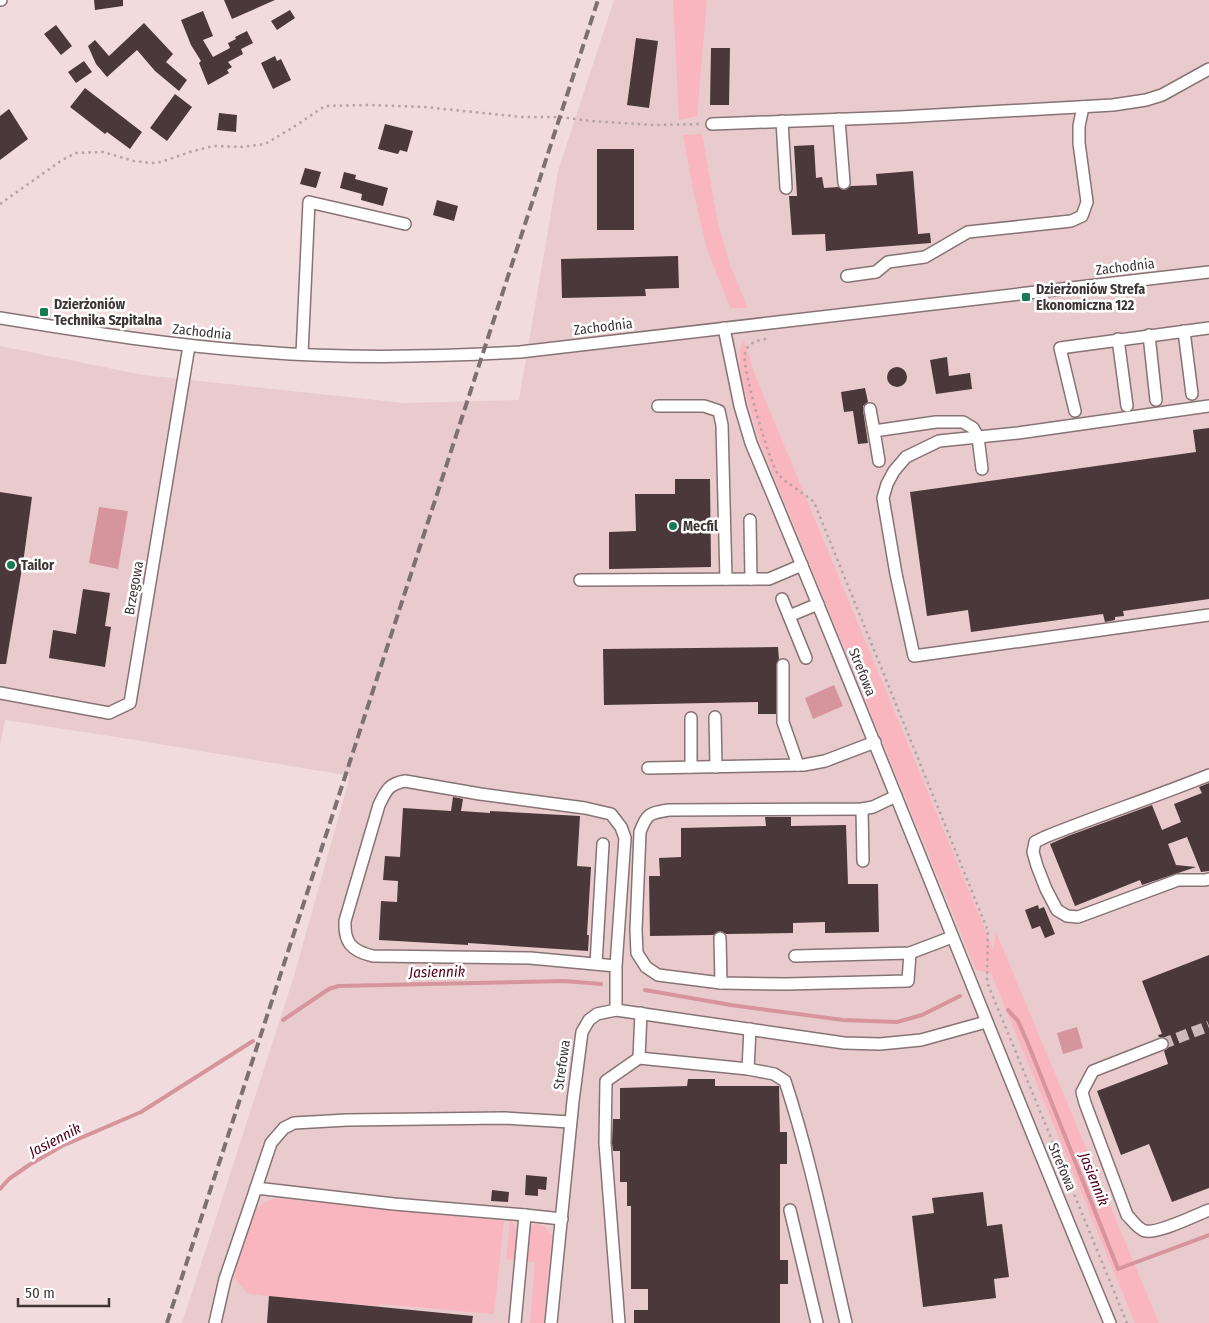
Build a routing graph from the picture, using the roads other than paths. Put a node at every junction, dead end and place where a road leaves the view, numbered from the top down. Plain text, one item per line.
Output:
1 (1209, 70) edge
2 (1083, 107) junction
3 (840, 119) junction
4 (782, 122) junction
5 (712, 124) road end
6 (844, 183) dead end
7 (786, 188) dead end
8 (405, 224) dead end
9 (1209, 272) edge
10 (847, 276) dead end
11 (0, 318) edge
12 (724, 328) junction
13 (1209, 328) edge
14 (1184, 332) junction
15 (1149, 335) junction
16 (1118, 339) junction
17 (189, 346) junction
18 (302, 354) junction
19 (1192, 394) dead end
20 (1156, 400) dead end
21 (658, 406) dead end
22 (1127, 406) dead end
23 (1209, 406) edge
24 (870, 409) dead end
25 (1075, 411) dead end
26 (874, 430) junction
27 (978, 437) junction
28 (879, 461) dead end
29 (982, 469) dead end
30 (750, 520) dead end
31 (802, 565) junction
32 (726, 579) junction
33 (751, 579) junction
34 (580, 580) dead end
35 (782, 599) dead end
36 (818, 604) junction
37 (1209, 615) edge
38 (789, 616) junction
39 (806, 658) dead end
40 (783, 665) dead end
41 (0, 693) edge
42 (691, 718) dead end
43 (715, 718) dead end
44 (875, 742) junction
45 (798, 765) junction
46 (716, 766) junction
47 (691, 767) junction
48 (648, 768) dead end
49 (1209, 775) edge
50 (896, 796) junction
51 (862, 809) junction
52 (603, 844) dead end
53 (863, 861) dead end
54 (1209, 879) edge
55 (952, 937) junction
56 (720, 938) dead end
57 (910, 952) junction
58 (795, 956) dead end
59 (596, 964) junction
60 (616, 966) junction
61 (721, 983) junction
62 (616, 1010) junction
63 (641, 1013) junction
64 (986, 1022) junction
65 (750, 1029) junction
66 (1162, 1044) tunnel mouth
67 (638, 1058) junction
68 (748, 1069) junction
69 (570, 1122) junction
70 (256, 1188) junction
71 (790, 1210) dead end
72 (1209, 1210) edge
73 (525, 1215) junction
74 (562, 1219) junction
75 (215, 1323) edge
76 (515, 1323) edge
77 (551, 1323) edge
78 (619, 1323) edge
79 (817, 1323) edge
80 (846, 1323) edge
81 (1110, 1323) edge

1 - 2 street
2 - 3 street
2 - 10 street
3 - 4 street
3 - 6 street
4 - 5 street
4 - 7 street
8 - 18 street
9 - 12 street, Zachodnia
11 - 17 street, Zachodnia
12 - 18 street, Zachodnia
12 - 31 street, Strefowa
13 - 14 street
14 - 15 street
14 - 19 street
15 - 16 street
15 - 20 street
16 - 22 street
16 - 25 street
17 - 18 street, Zachodnia
17 - 41 street, Brzegowa
21 - 32 street
23 - 27 street
24 - 26 street
26 - 27 street
26 - 28 street
27 - 29 street
27 - 37 street
30 - 33 street
31 - 33 street
31 - 36 street, Strefowa
32 - 33 street
32 - 34 street
35 - 38 street
36 - 38 street
36 - 44 street, Strefowa
38 - 39 street
40 - 45 street
42 - 47 street
43 - 46 street
44 - 45 street
44 - 50 street, Strefowa
45 - 46 street
46 - 47 street
47 - 48 street
49 - 54 street
50 - 51 street
50 - 55 street, Strefowa
51 - 53 street
51 - 61 street
52 - 59 street
55 - 57 street
55 - 64 street, Strefowa
56 - 61 street
57 - 58 street
57 - 61 street
59 - 60 street
59 - 60 street
60 - 62 street
62 - 63 street, Strefowa
62 - 69 street, Strefowa
63 - 65 street, Strefowa
63 - 67 street
64 - 65 street, Strefowa
64 - 81 street, Strefowa
65 - 68 street
66 - 72 street
67 - 68 street
67 - 78 street
68 - 80 street
69 - 70 street
69 - 74 street, Strefowa
70 - 73 street
70 - 75 street
71 - 79 street
73 - 74 street
73 - 76 street
74 - 77 street, Strefowa

